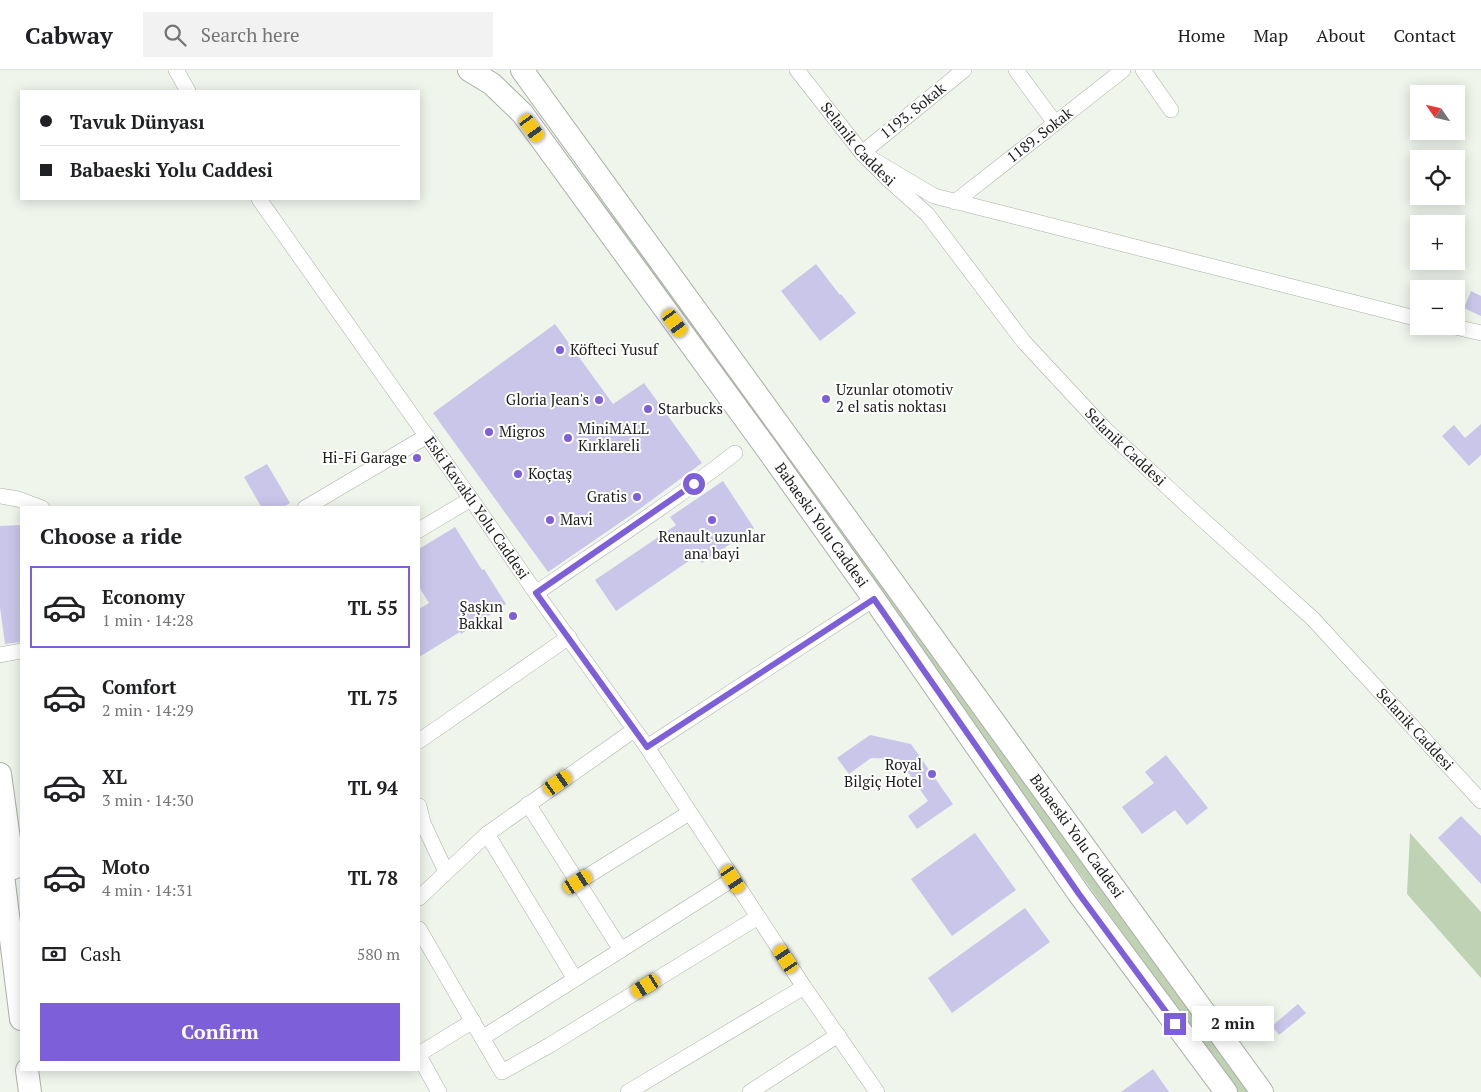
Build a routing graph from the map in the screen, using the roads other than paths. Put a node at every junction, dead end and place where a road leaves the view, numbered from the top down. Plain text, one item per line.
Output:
1 (176, 70) edge
2 (469, 70) edge
3 (522, 70) edge
4 (797, 70) edge
5 (964, 70) edge
6 (1016, 70) edge
7 (1123, 70) edge
8 (1143, 70) edge
9 (947, 75) edge
10 (187, 90) edge
11 (1171, 110) dead end
12 (1055, 124) junction
13 (862, 153) junction
14 (260, 200) edge
15 (955, 202) junction
16 (1410, 316) edge
17 (1465, 329) edge
18 (1481, 333) edge
19 (427, 436) junction
20 (735, 453) dead end
21 (0, 496) edge
22 (471, 499) junction
23 (37, 506) edge
24 (308, 506) edge
25 (420, 529) edge
26 (536, 593) junction
27 (874, 599) junction
28 (569, 637) junction
29 (20, 650) edge
30 (0, 655) edge
31 (634, 730) junction
32 (420, 740) edge
33 (647, 747) junction
34 (0, 774) edge
35 (1481, 801) edge
36 (528, 804) junction
37 (689, 813) junction
38 (421, 824) edge
39 (487, 834) junction
40 (8, 854) edge
41 (446, 872) junction
42 (733, 879) junction
43 (578, 882) junction
44 (420, 897) edge
45 (20, 909) edge
46 (758, 917) junction
47 (420, 930) edge
48 (621, 950) junction
49 (7, 966) edge
50 (575, 979) junction
51 (804, 986) junction
52 (20, 1015) edge
53 (472, 1021) junction
54 (838, 1035) junction
55 (482, 1038) junction
56 (420, 1054) edge
57 (420, 1057) edge
58 (27, 1071) edge
59 (38, 1071) edge
60 (30, 1092) edge
61 (40, 1092) edge
62 (439, 1092) edge
63 (628, 1092) edge
64 (750, 1092) edge
65 (877, 1092) edge
66 (1226, 1092) edge
67 (1262, 1092) edge

1 - 10 street
2 - 27 highway, Babaeski Yolu Caddesi
3 - 67 highway, Babaeski Yolu Caddesi
4 - 13 street, Selanik Caddesi
5 - 9 street, 1193. Sokak
6 - 12 street
7 - 12 street, 1189. Sokak
8 - 11 street
9 - 13 street, 1193. Sokak
12 - 15 street, 1189. Sokak
13 - 15 street
13 - 35 street, Selanik Caddesi
14 - 19 street, Eski Kavaklı Yolu Caddesi
15 - 16 street
17 - 18 street
19 - 22 street, Eski Kavaklı Yolu Caddesi
19 - 24 street
20 - 26 street
21 - 23 street
22 - 25 street
22 - 26 street, Eski Kavaklı Yolu Caddesi
26 - 28 street, Eski Kavaklı Yolu Caddesi
27 - 33 street
27 - 66 highway, Babaeski Yolu Caddesi
28 - 31 street, Eski Kavaklı Yolu Caddesi
28 - 32 street
29 - 30 street
31 - 33 street, Eski Kavaklı Yolu Caddesi
31 - 36 street
33 - 37 street, Eski Kavaklı Yolu Caddesi
34 - 40 highway
36 - 39 street
36 - 43 street
37 - 42 street, Eski Kavaklı Yolu Caddesi
37 - 43 street
38 - 41 street
39 - 41 street
39 - 50 street
40 - 45 highway
40 - 49 highway
41 - 44 street
42 - 46 street, Eski Kavaklı Yolu Caddesi
42 - 48 street
43 - 48 street
46 - 51 street, Eski Kavaklı Yolu Caddesi
46 - 55 street
47 - 53 street
48 - 50 street
49 - 52 highway
50 - 55 street
51 - 54 street, Eski Kavaklı Yolu Caddesi
51 - 63 street
53 - 55 street
53 - 56 street
54 - 64 street
54 - 65 street, Eski Kavaklı Yolu Caddesi
57 - 62 street
58 - 60 highway
59 - 61 highway

